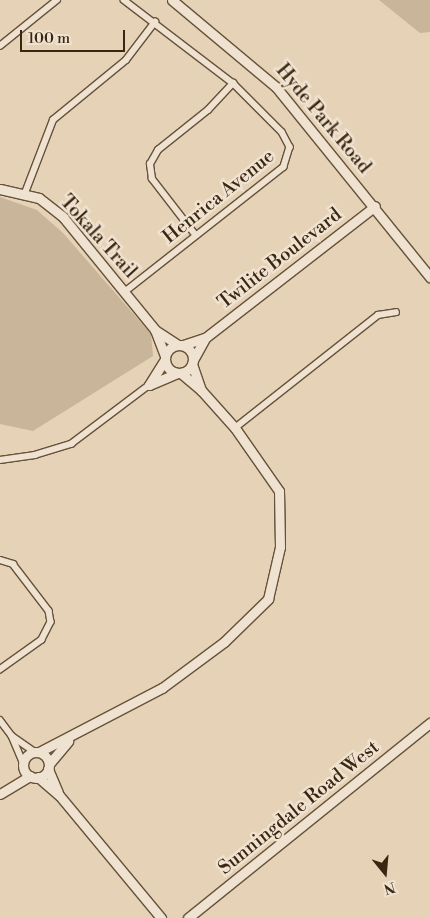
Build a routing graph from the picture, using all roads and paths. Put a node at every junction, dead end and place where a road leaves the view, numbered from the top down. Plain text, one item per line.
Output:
1 (57, 0) edge
2 (124, 0) edge
3 (172, 0) edge
4 (155, 22) junction
5 (0, 46) edge
6 (233, 83) junction
7 (0, 189) edge
8 (25, 193) junction
9 (375, 206) junction
10 (196, 236) junction
11 (430, 277) edge
12 (125, 292) junction
13 (396, 312) dead end
14 (155, 330) junction
15 (205, 338) junction
16 (181, 345) junction
17 (165, 358) junction
18 (192, 362) junction
19 (179, 373) junction
20 (149, 385) junction
21 (201, 390) junction
22 (235, 428) junction
23 (0, 460) edge
24 (0, 560) edge
25 (0, 670) edge
26 (0, 720) edge
27 (430, 723) edge
28 (12, 736) junction
29 (70, 739) junction
30 (37, 752) junction
31 (23, 765) junction
32 (48, 767) junction
33 (34, 777) junction
34 (10, 787) junction
35 (0, 794) edge
36 (59, 795) junction
37 (161, 918) edge
38 (188, 918) edge

1 - 5 street
2 - 4 street, Henrica Avenue
3 - 9 street, Hyde Park Road
4 - 6 street, Henrica Avenue
4 - 8 street
6 - 10 street
6 - 10 street, Henrica Avenue
7 - 8 street, Tokala Trail
8 - 12 street, Tokala Trail
9 - 11 street, Hyde Park Road
9 - 15 street, Twilite Boulevard
10 - 12 street, Henrica Avenue
12 - 14 street, Tokala Trail
13 - 22 street
14 - 16 street, Tokala Trail
14 - 17 street, Tokala Trail
15 - 16 street, Twilite Boulevard
15 - 18 street, Twilite Boulevard
16 - 17 street
16 - 18 street
17 - 19 street
17 - 20 street
18 - 19 street
18 - 21 street
19 - 20 street
19 - 21 street
20 - 23 street
21 - 22 street
22 - 29 street
24 - 25 street
26 - 28 street
27 - 38 street, Sunningdale Road West
28 - 30 street
28 - 31 street
29 - 30 street
29 - 32 street
30 - 31 street
30 - 32 street
31 - 33 street
31 - 34 street
32 - 33 street
32 - 36 street
33 - 34 street
33 - 36 street
34 - 35 street
36 - 37 street

